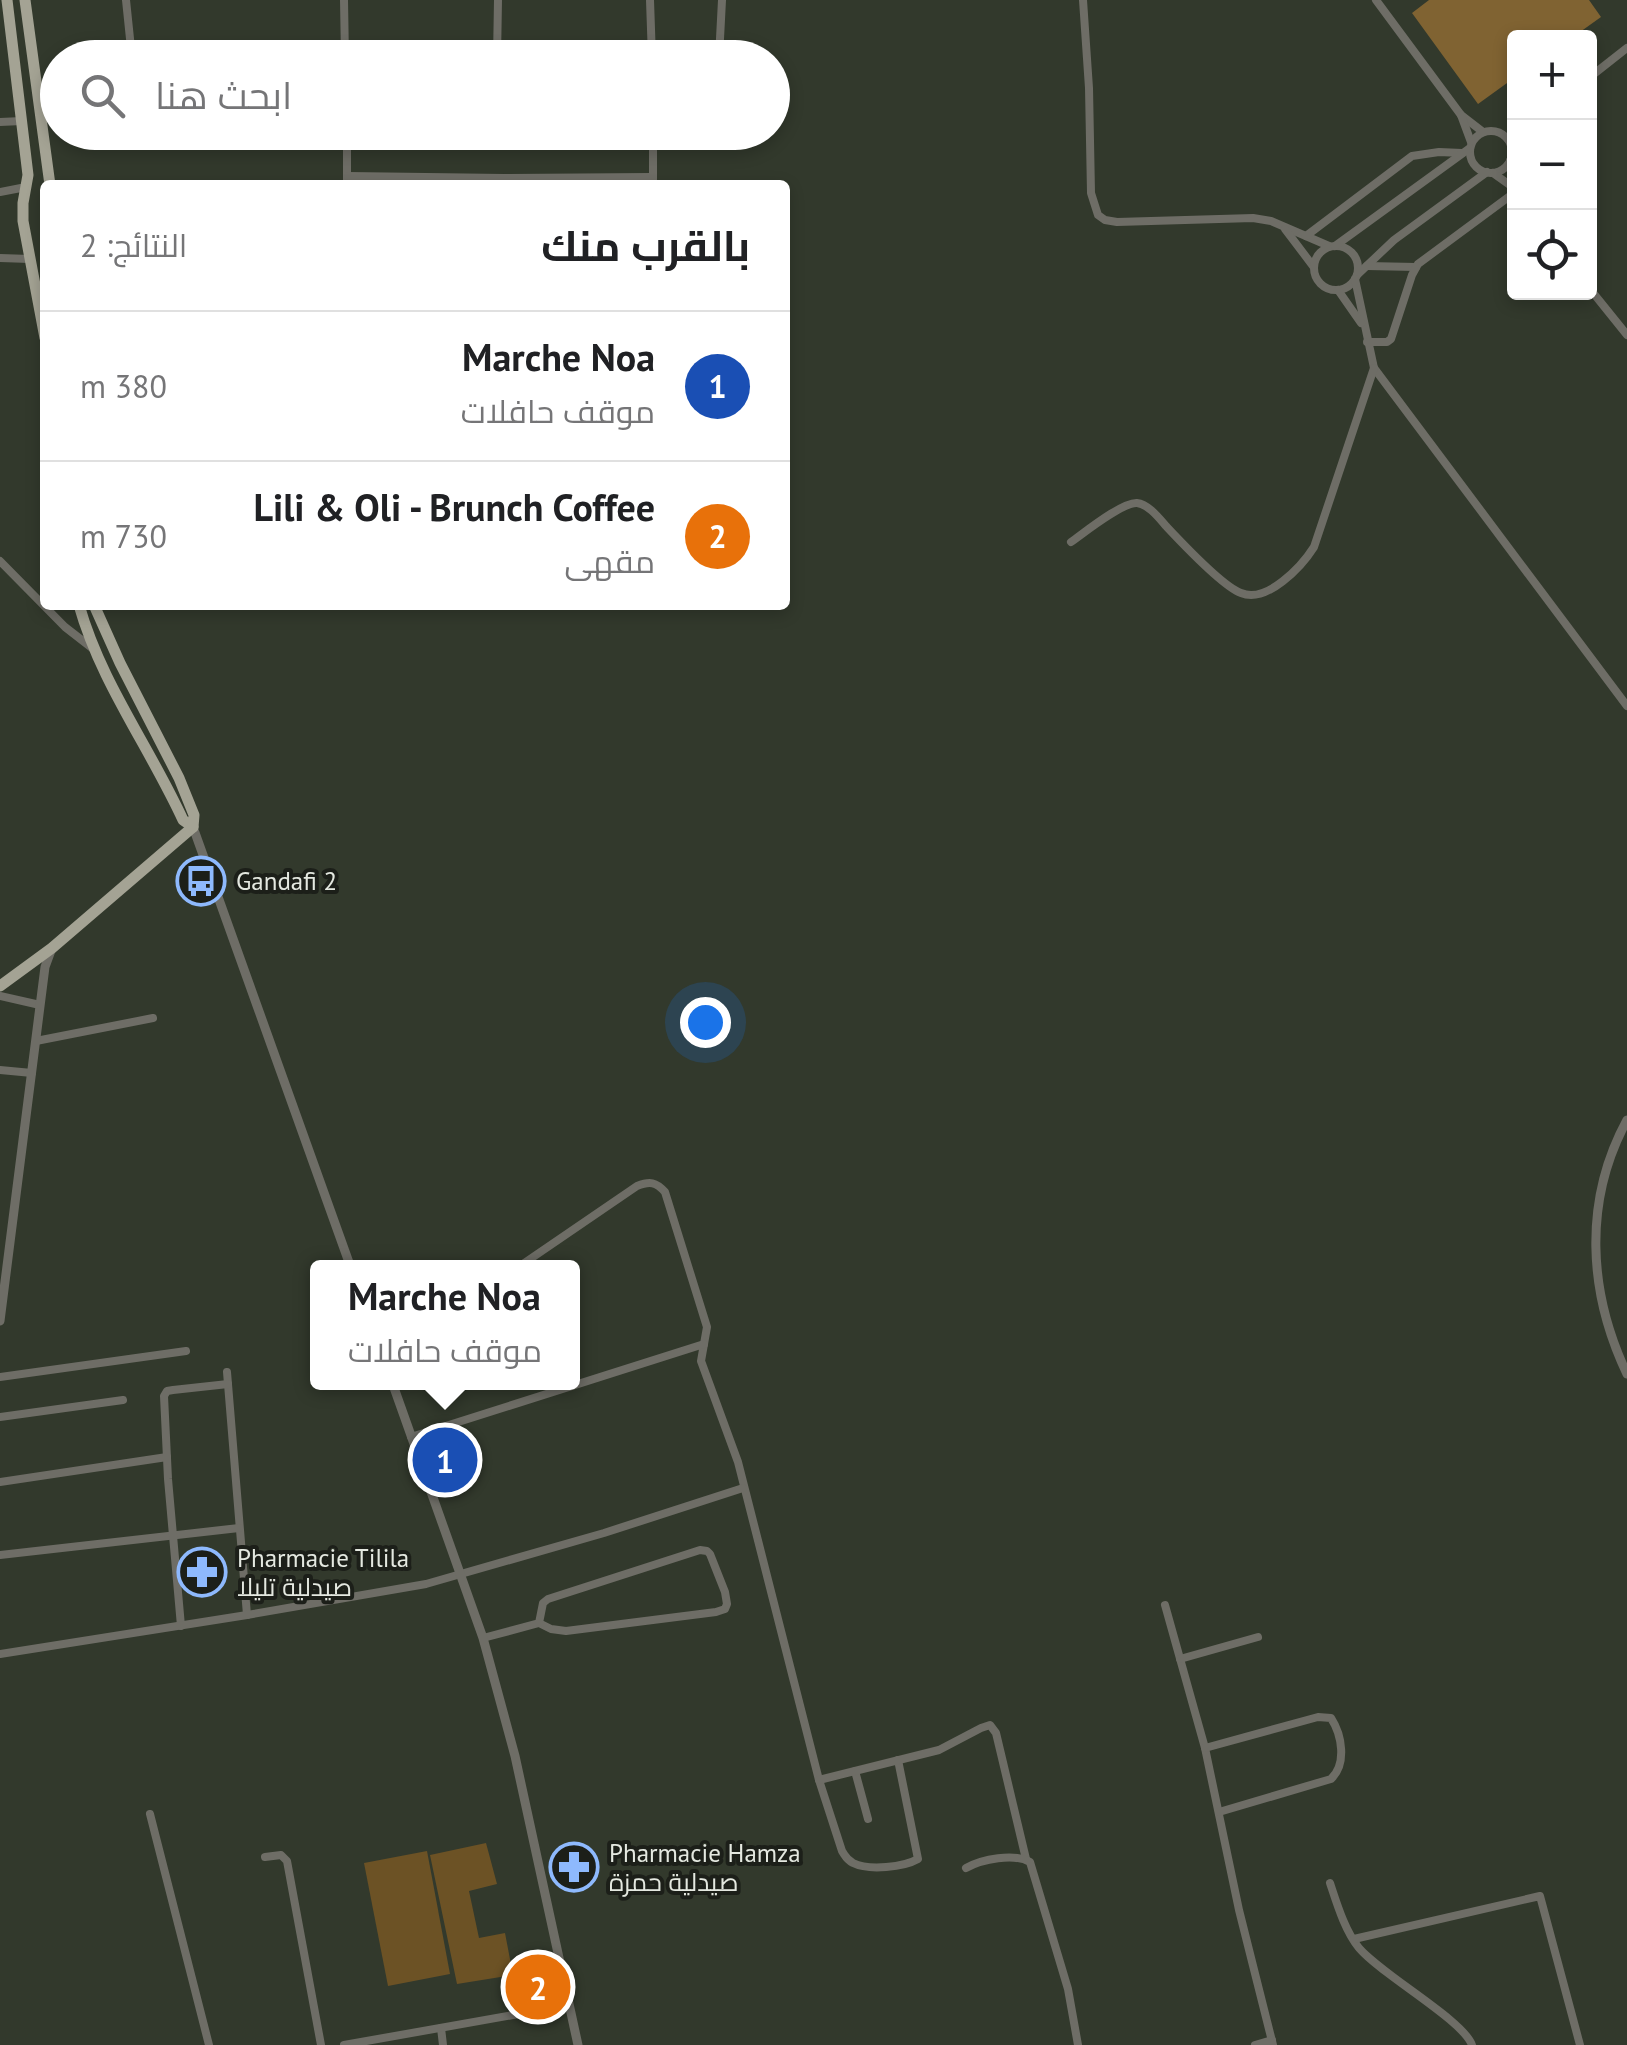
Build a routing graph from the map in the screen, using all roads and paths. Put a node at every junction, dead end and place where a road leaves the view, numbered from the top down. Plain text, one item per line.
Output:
1 (7, 0) edge
2 (25, 0) edge
3 (126, 0) edge
4 (344, 0) edge
5 (498, 0) edge
6 (650, 0) edge
7 (722, 0) edge
8 (1083, 0) edge
9 (1376, 0) edge
10 (130, 40) edge
11 (345, 40) edge
12 (498, 40) edge
13 (651, 40) edge
14 (720, 40) edge
15 (1627, 48) edge
16 (1597, 72) edge
17 (38, 104) joint
18 (1461, 114) junction
19 (22, 121) junction
20 (0, 122) edge
21 (40, 123) edge
22 (1507, 130) edge
23 (1483, 132) junction
24 (1500, 132) junction
25 (1507, 139) edge
26 (1468, 148) junction
27 (43, 150) edge
28 (347, 150) edge
29 (653, 150) edge
30 (1507, 164) edge
31 (1490, 172) junction
32 (46, 180) edge
33 (348, 180) edge
34 (653, 180) edge
35 (1507, 183) edge
36 (40, 189) edge
37 (0, 192) edge
38 (25, 192) junction
39 (1507, 193) edge
40 (1282, 226) junction
41 (1306, 236) junction
42 (1332, 246) junction
43 (0, 258) edge
44 (31, 258) junction
45 (1314, 266) junction
46 (1367, 266) junction
47 (1416, 266) junction
48 (1356, 277) junction
49 (1338, 290) junction
50 (40, 292) edge
51 (1597, 298) edge
52 (1364, 327) junction
53 (1627, 335) edge
54 (1368, 342) junction
55 (1374, 368) junction
56 (1071, 542) dead end
57 (0, 561) edge
58 (40, 601) edge
59 (49, 610) edge
60 (80, 610) edge
61 (96, 610) edge
62 (92, 648) junction
63 (1627, 706) edge
64 (193, 828) junction
65 (52, 948) junction
66 (0, 986) edge
67 (0, 996) edge
68 (40, 1006) junction
69 (153, 1018) dead end
70 (36, 1041) junction
71 (0, 1070) edge
72 (32, 1073) junction
73 (1627, 1120) edge
74 (5, 1254) edge
75 (347, 1260) edge
76 (529, 1260) edge
77 (0, 1321) edge
78 (704, 1344) junction
79 (186, 1351) dead end
80 (227, 1372) dead end
81 (1627, 1374) edge
82 (0, 1377) edge
83 (228, 1384) junction
84 (580, 1384) edge
85 (395, 1390) edge
86 (561, 1390) edge
87 (123, 1400) dead end
88 (0, 1417) edge
89 (412, 1438) junction
90 (166, 1458) junction
91 (0, 1482) edge
92 (744, 1488) junction
93 (240, 1528) junction
94 (173, 1536) junction
95 (0, 1555) edge
96 (460, 1575) junction
97 (1165, 1605) dead end
98 (248, 1616) junction
99 (539, 1623) junction
100 (181, 1626) junction
101 (1258, 1636) dead end
102 (483, 1638) junction
103 (0, 1654) edge
104 (1180, 1659) junction
105 (1204, 1748) junction
106 (898, 1760) junction
107 (855, 1771) junction
108 (818, 1780) junction
109 (1219, 1812) junction
110 (150, 1814) dead end
111 (868, 1819) dead end
112 (264, 1856) dead end
113 (1026, 1859) junction
114 (966, 1868) dead end
115 (1330, 1883) dead end
116 (1354, 1939) junction
117 (569, 2005) junction
118 (441, 2028) junction
119 (1272, 2043) edge
120 (209, 2045) edge
121 (321, 2045) edge
122 (344, 2045) edge
123 (444, 2045) edge
124 (578, 2045) edge
125 (1078, 2045) edge
126 (1255, 2045) edge
127 (1472, 2045) edge
128 (1580, 2045) edge

1 - 19 main road
2 - 17 main road
3 - 10 street
4 - 11 street
5 - 12 street
6 - 13 street
7 - 14 street
8 - 40 street
9 - 18 street
15 - 16 street
17 - 21 main road
18 - 23 street
18 - 26 street
19 - 20 street
19 - 38 main road
22 - 24 street
23 - 24 street
23 - 26 street
24 - 25 street
26 - 31 street
26 - 41 street
26 - 42 street
27 - 32 main road
28 - 33 street
29 - 34 street
30 - 31 street
31 - 35 street
31 - 46 street
36 - 38 main road
37 - 38 street
38 - 44 main road
39 - 47 street
40 - 41 street
40 - 45 street
41 - 42 street
42 - 45 street
42 - 48 street
43 - 44 street
44 - 50 main road
45 - 49 street
46 - 47 street
46 - 48 street
47 - 54 street
48 - 49 street
48 - 52 street
49 - 52 street
51 - 53 street
52 - 54 street
54 - 55 street
55 - 56 street
55 - 63 street
57 - 58 street
59 - 62 street
60 - 62 main road
61 - 64 main road
62 - 64 main road
64 - 65 main road
64 - 75 street
65 - 66 main road
65 - 68 street
67 - 68 street
68 - 70 street
69 - 70 street
70 - 72 street
71 - 72 street
72 - 74 street
73 - 81 street
74 - 77 street
76 - 78 street
78 - 84 street
78 - 92 street
79 - 82 street
80 - 83 street
83 - 90 street
83 - 93 street
85 - 89 street
86 - 89 street
87 - 88 street
89 - 96 street
90 - 91 street
90 - 94 street
92 - 96 street
92 - 108 street
93 - 94 street
93 - 98 street
94 - 95 street
94 - 100 street
96 - 98 street
96 - 102 street
97 - 104 street
98 - 100 street
99 - 99 street
99 - 102 street
100 - 103 street
101 - 104 street
102 - 117 street
104 - 105 street
105 - 109 street
105 - 109 street
106 - 107 street
106 - 108 street
106 - 113 street
107 - 108 street
107 - 111 street
109 - 119 street
110 - 120 street
112 - 121 street
113 - 114 street
113 - 125 street
115 - 116 street
116 - 127 street
116 - 128 street
117 - 118 street
117 - 124 street
118 - 122 street
118 - 123 street
119 - 126 street

